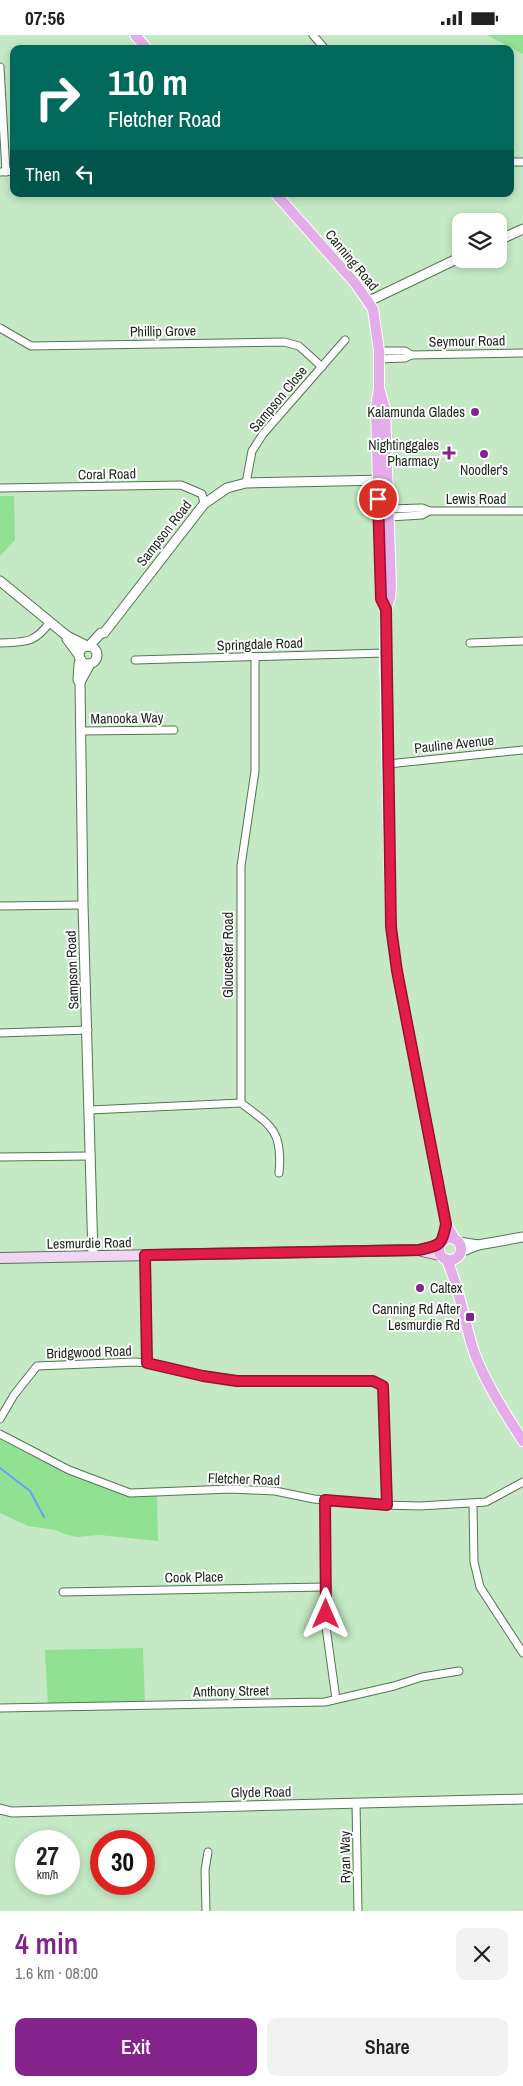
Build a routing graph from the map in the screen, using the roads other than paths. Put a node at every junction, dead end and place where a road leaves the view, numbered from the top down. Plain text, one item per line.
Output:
1 (135, 35) edge
2 (313, 35) edge
3 (144, 45) edge
4 (322, 45) edge
5 (0, 67) edge
6 (3, 172) edge
7 (279, 197) edge
8 (523, 229) edge
9 (507, 236) edge
10 (452, 261) edge
11 (369, 301) junction
12 (0, 328) edge
13 (345, 340) dead end
14 (523, 353) edge
15 (379, 355) junction
16 (322, 367) junction
17 (382, 480) junction
18 (246, 483) junction
19 (0, 488) edge
20 (204, 504) junction
21 (523, 511) edge
22 (379, 513) junction
23 (389, 513) junction
24 (0, 581) edge
25 (386, 609) junction
26 (50, 623) junction
27 (104, 633) junction
28 (67, 636) junction
29 (523, 641) edge
30 (0, 643) edge
31 (470, 643) dead end
32 (88, 646) junction
33 (97, 652) junction
34 (385, 653) junction
35 (80, 657) junction
36 (255, 657) junction
37 (135, 660) dead end
38 (90, 664) junction
39 (80, 682) junction
40 (174, 730) dead end
41 (81, 731) junction
42 (523, 749) edge
43 (388, 764) junction
44 (83, 905) junction
45 (0, 906) edge
46 (88, 1030) junction
47 (0, 1033) edge
48 (241, 1103) junction
49 (90, 1110) junction
50 (91, 1156) junction
51 (0, 1157) edge
52 (279, 1173) dead end
53 (523, 1237) edge
54 (450, 1248) junction
55 (145, 1255) junction
56 (93, 1257) junction
57 (0, 1258) edge
58 (147, 1363) junction
59 (0, 1419) edge
60 (0, 1434) edge
61 (523, 1441) edge
62 (523, 1482) edge
63 (325, 1500) junction
64 (473, 1504) junction
65 (387, 1505) junction
66 (326, 1587) junction
67 (63, 1592) dead end
68 (523, 1653) edge
69 (459, 1671) dead end
70 (336, 1699) junction
71 (0, 1708) edge
72 (523, 1799) edge
73 (356, 1803) junction
74 (0, 1809) edge
75 (208, 1852) dead end
76 (206, 1911) edge
77 (358, 1911) edge

1 - 3 main road
2 - 4 street
5 - 6 street
7 - 11 main road, Canning Road
8 - 9 street
10 - 11 street
11 - 15 main road, Canning Road
12 - 16 street, Phillip Grove
13 - 16 street, Sampson Close
14 - 15 street, Seymour Road
15 - 17 main road, Canning Road
16 - 18 street, Sampson Close
17 - 18 street, Sampson Road
17 - 22 main road, Canning Road
17 - 23 main road, Canning Road
18 - 20 street, Sampson Road
19 - 20 street, Coral Road
20 - 27 street, Sampson Road
21 - 23 street, Lewis Road
22 - 23 street, Lewis Road
22 - 25 main road, Canning Road
23 - 25 main road, Canning Road
24 - 26 street
25 - 34 main road, Canning Road
26 - 28 street
26 - 30 street
27 - 32 street, Sampson Road
27 - 33 street, Sampson Road
28 - 32 street
28 - 35 street
29 - 31 street
32 - 33 street
32 - 35 street
33 - 38 street
34 - 36 street, Springdale Road
34 - 43 main road, Canning Road
35 - 38 street
35 - 39 street, Sampson Road
36 - 37 street, Springdale Road
36 - 48 street, Gloucester Road
38 - 39 street
39 - 41 street, Sampson Road
40 - 41 street, Manooka Way
41 - 44 street, Sampson Road
42 - 43 street, Pauline Avenue
43 - 54 main road, Canning Road
44 - 45 street
44 - 46 street, Sampson Road
46 - 47 street
46 - 49 street, Sampson Road
48 - 49 street
48 - 52 street
49 - 50 street, Sampson Road
50 - 51 street
50 - 56 street, Sampson Road
53 - 54 street
54 - 55 main road, Lesmurdie Road
54 - 61 main road
55 - 56 main road, Lesmurdie Road
55 - 58 street
56 - 57 main road, Lesmurdie Road
58 - 59 street, Bridgwood Road
58 - 65 street, Bridgwood Road
60 - 63 street, Fletcher Road
62 - 64 street, Fletcher Road
63 - 65 street, Fletcher Road
63 - 66 street
64 - 65 street, Fletcher Road
64 - 68 street
66 - 67 street, Cook Place
66 - 70 street
69 - 70 street, Anthony Street
70 - 71 street, Anthony Street
72 - 73 street, Glyde Road
73 - 74 street, Glyde Road
73 - 77 street, Ryan Way
75 - 76 street

